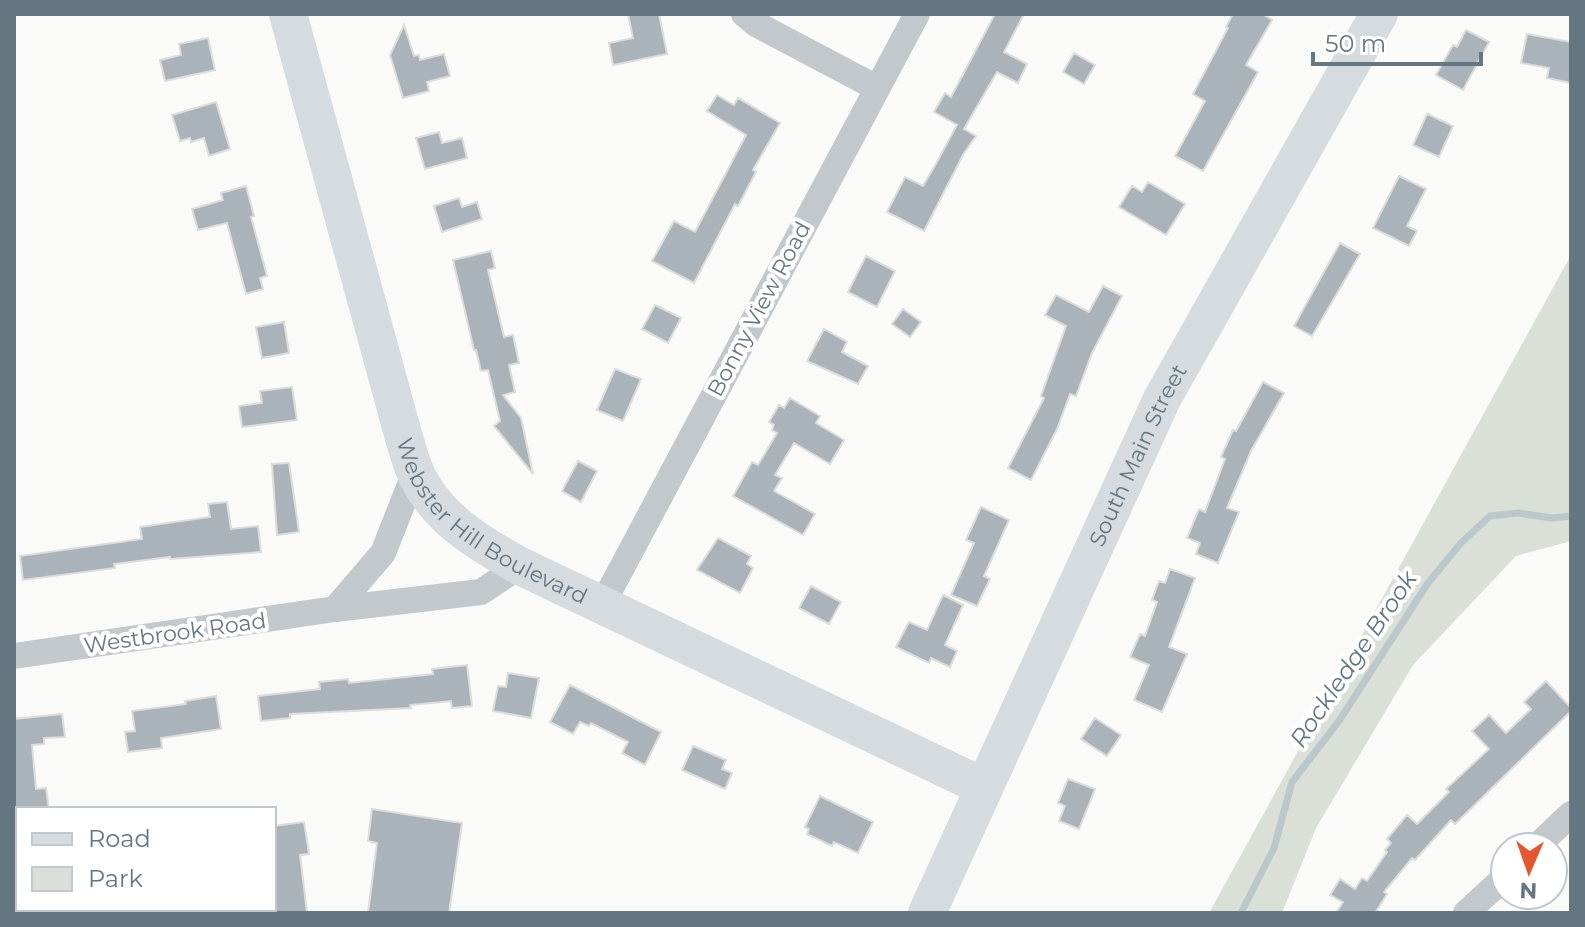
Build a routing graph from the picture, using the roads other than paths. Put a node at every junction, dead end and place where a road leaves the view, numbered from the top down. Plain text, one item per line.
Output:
1 (288, 14) edge
2 (744, 14) edge
3 (917, 14) edge
4 (1379, 14) edge
5 (877, 88) junction
6 (415, 472) junction
7 (520, 566) junction
8 (602, 605) junction
9 (335, 609) junction
10 (14, 656) edge
11 (984, 787) junction
12 (1571, 814) edge
13 (1553, 831) edge
14 (1489, 892) edge
15 (927, 913) edge
16 (1466, 913) edge

1 - 6 street, Webster Hill Boulevard
2 - 5 street
3 - 5 street, Bonny View Road
4 - 11 street, South Main Street
5 - 8 street, Bonny View Road
6 - 7 street, Webster Hill Boulevard
6 - 9 street
7 - 8 street, Webster Hill Boulevard
7 - 9 street, Westbrook Road
8 - 11 street, Webster Hill Boulevard
9 - 10 street, Westbrook Road
11 - 15 street, South Main Street
12 - 13 street
14 - 16 street

